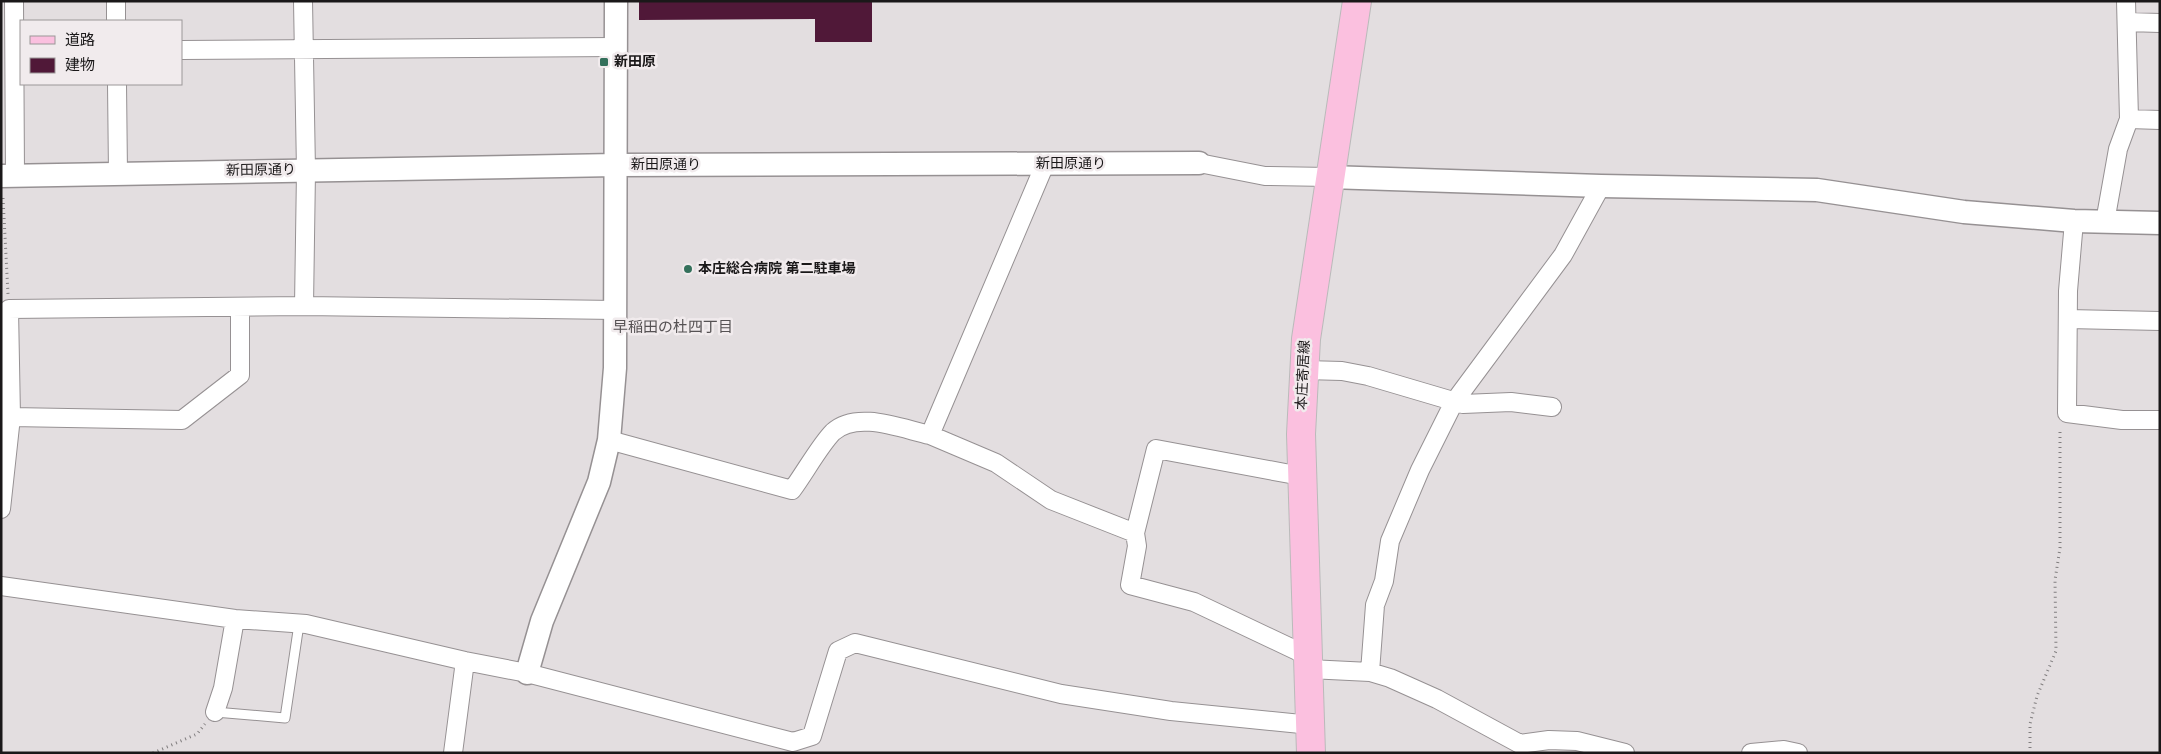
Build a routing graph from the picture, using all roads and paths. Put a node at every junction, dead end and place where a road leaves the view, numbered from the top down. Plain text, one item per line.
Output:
1 (14, 1) edge
2 (116, 1) edge
3 (303, 1) edge
4 (616, 1) edge
5 (1357, 1) edge
6 (2126, 1) edge
7 (116, 20) edge
8 (2127, 22) junction
9 (2160, 23) edge
10 (614, 47) junction
11 (304, 49) junction
12 (182, 50) edge
13 (117, 85) edge
14 (2129, 119) junction
15 (2160, 120) edge
16 (1199, 163) joint
17 (1045, 164) junction
18 (615, 165) junction
19 (306, 170) junction
20 (118, 174) junction
21 (1329, 178) junction
22 (7, 183) edge
23 (1601, 186) junction
24 (2074, 221) junction
25 (2105, 222) junction
26 (2160, 223) edge
27 (304, 306) junction
28 (240, 307) junction
29 (9, 309) junction
30 (615, 310) junction
31 (2068, 319) junction
32 (2160, 321) edge
33 (1305, 370) junction
34 (1454, 402) junction
35 (1552, 407) dead end
36 (2067, 413) junction
37 (11, 417) junction
38 (2160, 420) edge
39 (930, 435) junction
40 (610, 440) junction
41 (1301, 476) junction
42 (1, 509) edge
43 (1135, 532) junction
44 (1, 586) edge
45 (235, 619) junction
46 (299, 624) junction
47 (465, 661) junction
48 (1308, 663) junction
49 (1370, 672) junction
50 (527, 673) junction
51 (215, 712) junction
52 (1310, 726) junction
53 (799, 746) edge
54 (153, 753) edge
55 (453, 753) edge
56 (1311, 753) edge
57 (1625, 753) edge
58 (1751, 753) edge
59 (1798, 753) edge
60 (2030, 753) edge

1 - 22 street
2 - 7 street
3 - 11 street
4 - 10 street
5 - 21 main road, 本庄寄居線
6 - 8 street
8 - 9 street
8 - 14 street
10 - 11 street
10 - 18 street
11 - 12 street
11 - 19 street
13 - 20 street
14 - 15 street
14 - 25 street
16 - 17 street, 新田原通り
16 - 21 street, 新田原通り
17 - 18 street, 新田原通り
17 - 39 street
18 - 19 street, 新田原通り
18 - 30 street
19 - 20 street, 新田原通り
19 - 27 street
20 - 22 street, 新田原通り
21 - 23 street
21 - 33 main road, 本庄寄居線
22 - 29 path
23 - 24 street
23 - 34 street
24 - 25 street
24 - 31 street
25 - 26 street
27 - 28 street
27 - 30 street
28 - 29 street
28 - 37 street
29 - 37 street
30 - 40 street
31 - 32 street
31 - 36 street
33 - 34 street
33 - 41 main road, 本庄寄居線
34 - 35 street
34 - 49 street
36 - 38 street
36 - 60 path
37 - 42 street
39 - 40 street
39 - 43 street
40 - 50 street
41 - 43 street
41 - 48 main road, 本庄寄居線
43 - 48 street
44 - 45 street
45 - 46 street
45 - 51 street
46 - 47 street
46 - 51 lane
47 - 50 street
47 - 55 street
48 - 49 street
48 - 52 main road, 本庄寄居線
49 - 57 street
50 - 53 street
51 - 54 path
52 - 53 street
52 - 56 main road, 本庄寄居線
58 - 59 street

